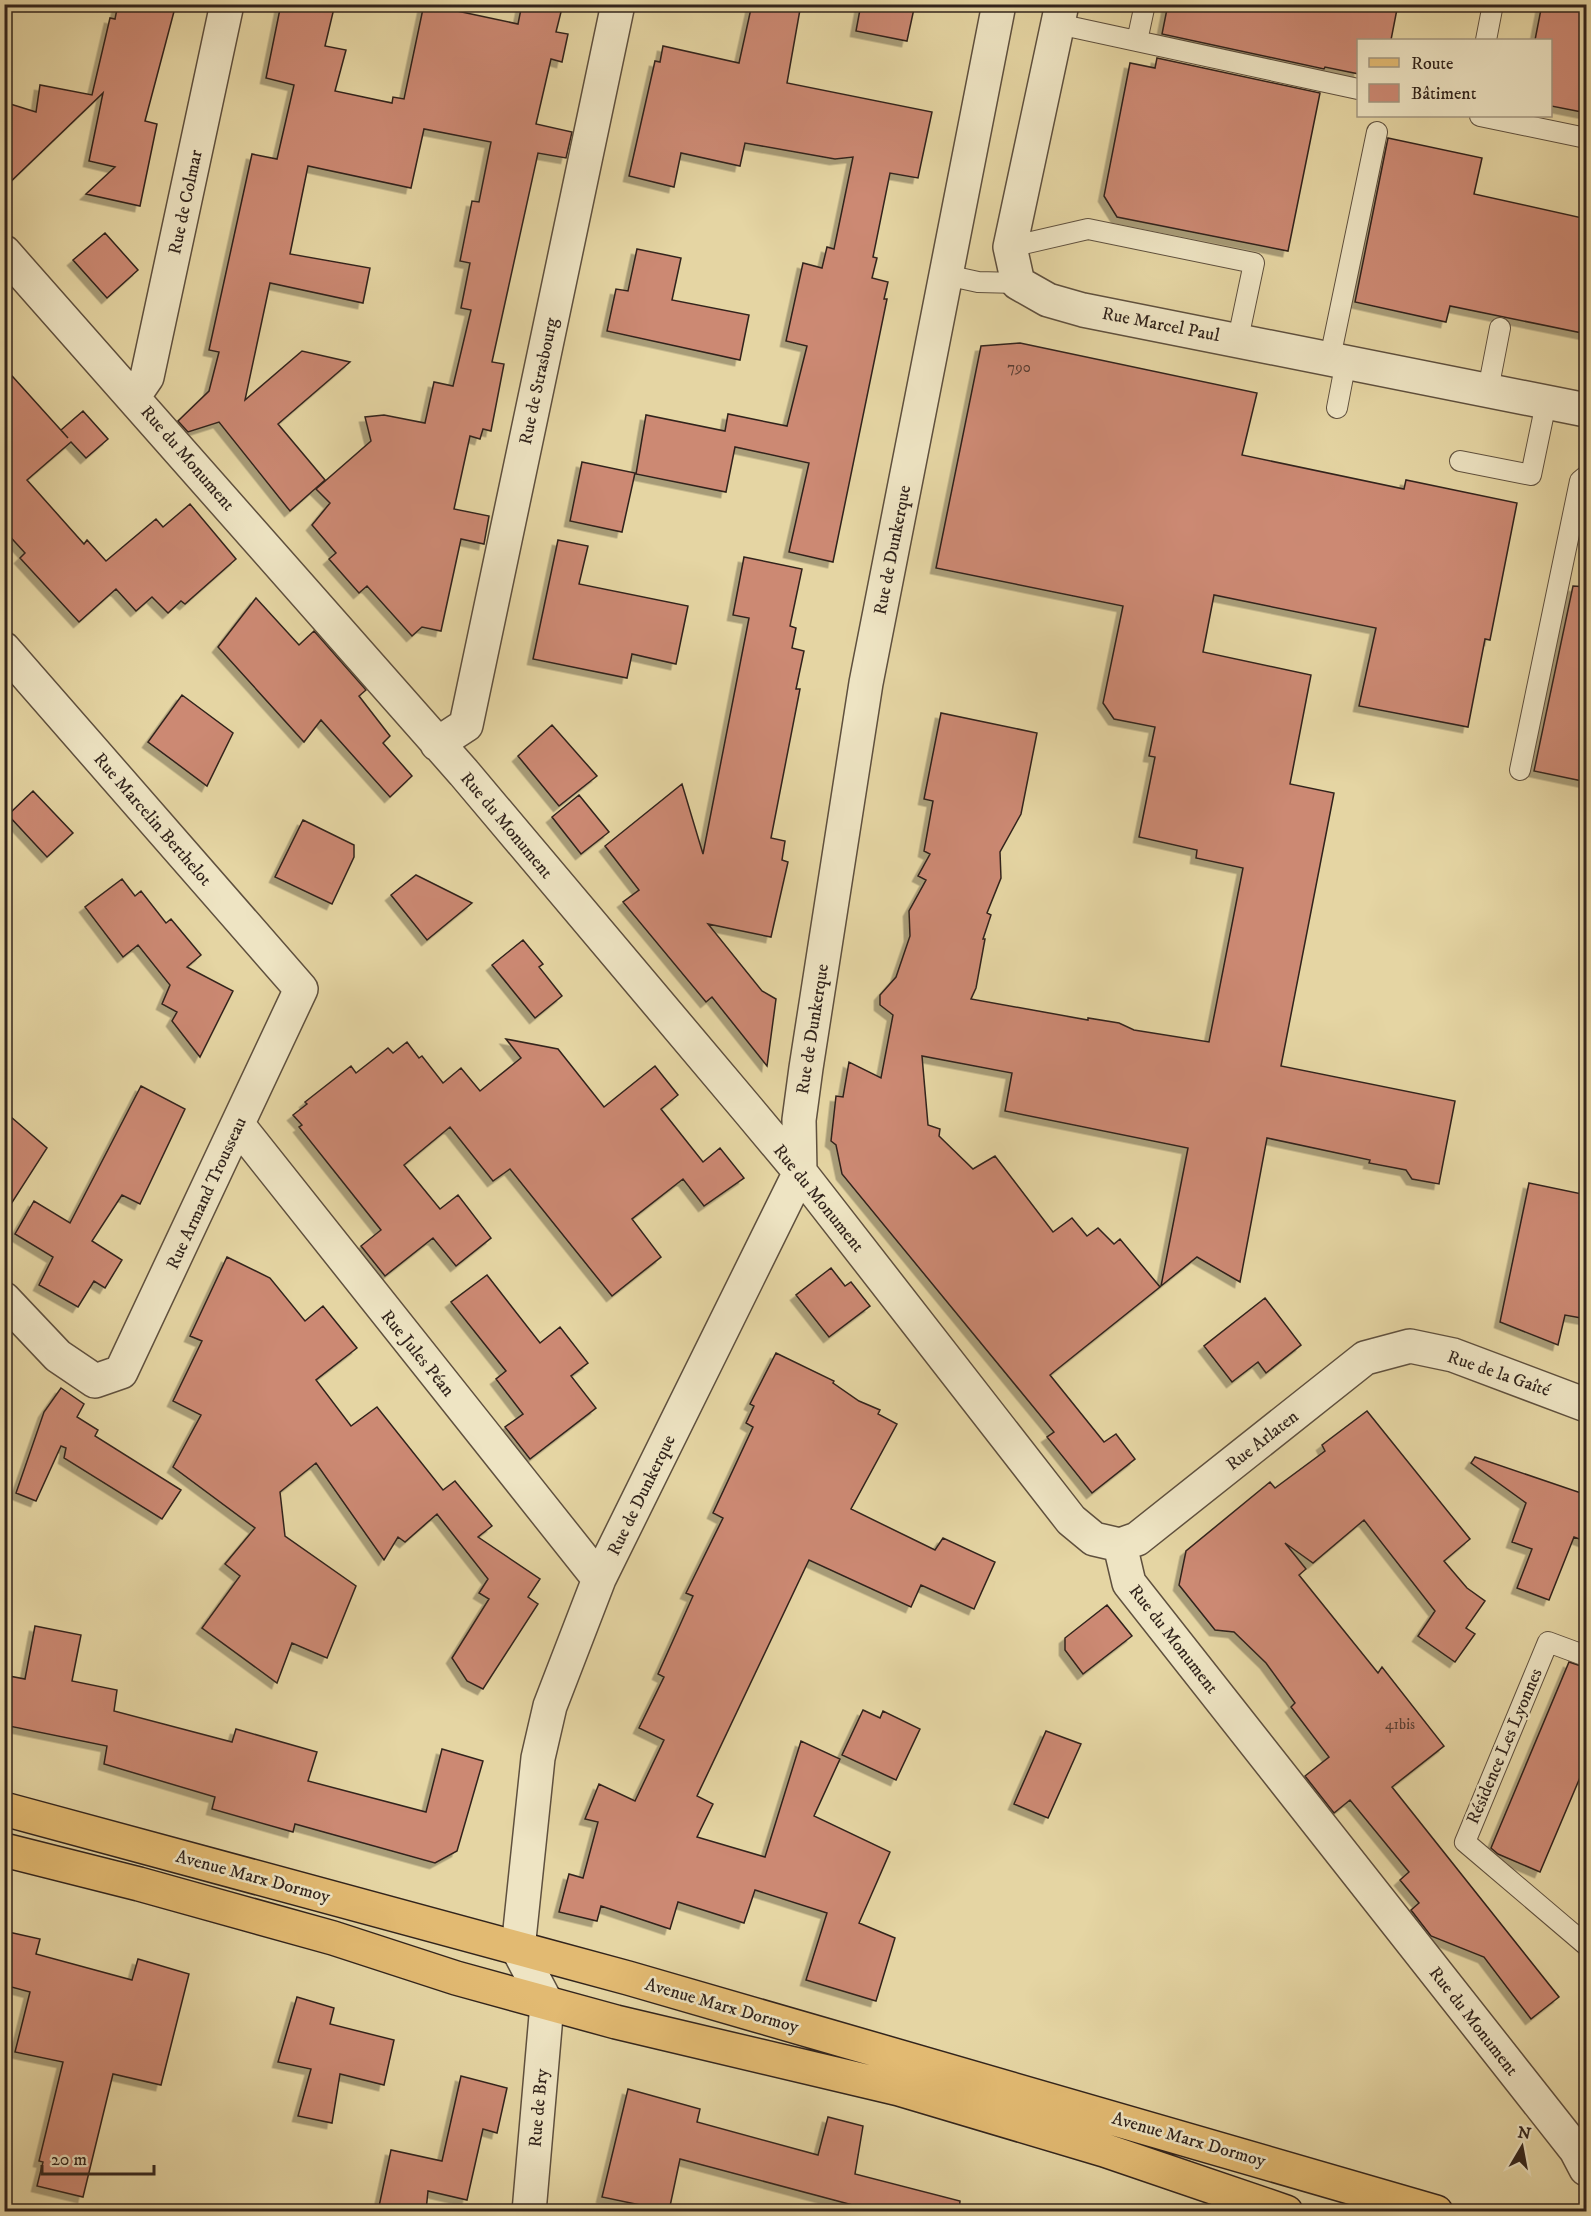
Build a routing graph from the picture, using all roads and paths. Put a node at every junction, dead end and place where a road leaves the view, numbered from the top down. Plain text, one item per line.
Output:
1 (227, 4) edge
2 (618, 4) edge
3 (999, 4) edge
4 (1145, 4) edge
5 (1493, 4) edge
6 (1060, 14) edge
7 (1486, 39) edge
8 (1137, 41) junction
9 (1357, 88) edge
10 (1485, 117) edge
11 (1377, 132) dead end
12 (1587, 138) edge
13 (1010, 247) junction
14 (4, 252) edge
15 (946, 275) junction
16 (1018, 283) junction
17 (1500, 328) dead end
18 (1238, 339) junction
19 (1338, 359) junction
20 (1488, 390) junction
21 (134, 396) junction
22 (1546, 403) junction
23 (1337, 408) dead end
24 (1587, 410) edge
25 (1460, 461) dead end
26 (1587, 477) edge
27 (4, 649) edge
28 (437, 744) junction
29 (1520, 770) dead end
30 (301, 989) joint
31 (238, 1125) junction
32 (800, 1172) junction
33 (4, 1299) edge
34 (1410, 1346) joint
35 (1587, 1405) edge
36 (1120, 1545) junction
37 (599, 1579) junction
38 (1587, 1656) edge
39 (4, 1809) edge
40 (4, 1850) edge
41 (1587, 1945) edge
42 (518, 1949) junction
43 (547, 2004) junction
44 (1587, 2169) edge
45 (529, 2211) edge
46 (1286, 2211) edge
47 (1436, 2211) edge

1 - 21 street, Rue de Colmar
2 - 28 street, Rue de Strasbourg
3 - 15 street, Rue de Dunkerque
4 - 8 lane
5 - 7 lane
6 - 8 lane
6 - 13 street
8 - 9 lane
10 - 12 lane
11 - 19 lane
13 - 16 street
13 - 18 lane
14 - 21 street, Rue du Monument
15 - 16 lane
15 - 32 street, Rue de Dunkerque
16 - 18 street, Rue Marcel Paul
17 - 20 lane
18 - 19 street, Rue Marcel Paul
19 - 20 street, Rue Marcel Paul
19 - 23 lane
20 - 22 street, Rue Marcel Paul
21 - 28 street, Rue du Monument
22 - 24 street, Rue Marcel Paul
22 - 25 lane
26 - 29 lane
27 - 30 street, Rue Marcelin Berthelot
28 - 32 street, Rue du Monument
30 - 31 street, Rue Armand Trousseau
31 - 33 street, Rue Armand Trousseau
31 - 37 street, Rue Jules Péan
32 - 36 street, Rue du Monument
32 - 37 street, Rue de Dunkerque
34 - 35 street, Rue de la Gaîté
34 - 36 street, Rue Arlaten
36 - 44 street, Rue du Monument
37 - 42 street, Rue de Dunkerque
38 - 41 lane, Résidence Les Lyonnes
39 - 42 main road, Avenue Marx Dormoy
40 - 43 main road, Avenue Marx Dormoy
42 - 43 street
42 - 47 main road, Avenue Marx Dormoy
43 - 45 street, Rue de Bry
43 - 46 main road, Avenue Marx Dormoy

